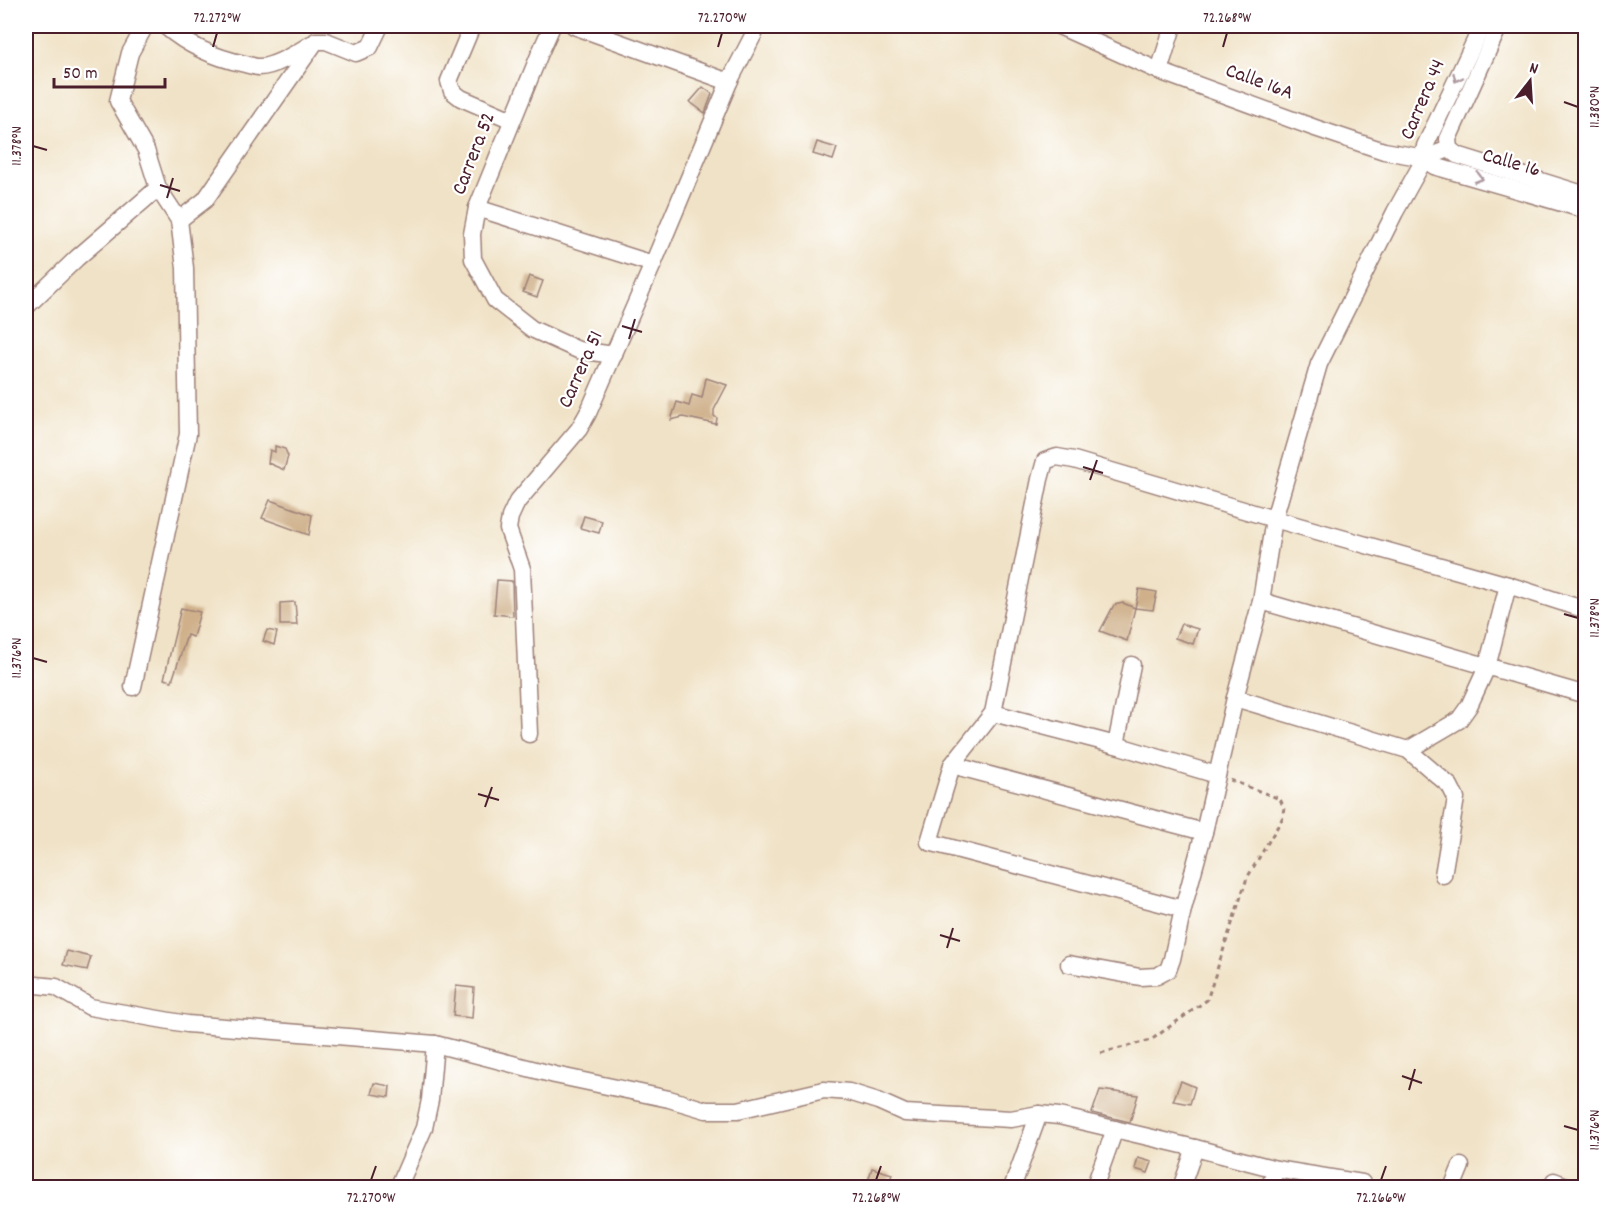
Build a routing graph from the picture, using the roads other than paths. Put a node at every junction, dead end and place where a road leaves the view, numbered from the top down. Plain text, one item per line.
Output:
1 (145, 26) edge
2 (165, 26) edge
3 (380, 26) edge
4 (472, 26) edge
5 (552, 26) edge
6 (573, 26) edge
7 (758, 26) edge
8 (1059, 26) edge
9 (1173, 26) edge
10 (1482, 26) edge
11 (1499, 26) edge
12 (316, 41) junction
13 (1159, 71) junction
14 (729, 82) junction
15 (512, 120) junction
16 (1449, 149) junction
17 (1425, 158) junction
18 (158, 188) junction
19 (1586, 195) edge
20 (477, 208) junction
21 (1586, 210) edge
22 (180, 220) junction
23 (653, 264) junction
24 (26, 307) edge
25 (614, 355) junction
26 (1275, 519) junction
27 (1508, 585) junction
28 (1261, 601) junction
29 (1586, 610) edge
30 (1132, 665) dead end
31 (1487, 667) junction
32 (132, 687) dead end
33 (1586, 695) edge
34 (1235, 698) junction
35 (993, 713) junction
36 (529, 734) dead end
37 (1116, 745) junction
38 (1408, 750) junction
39 (952, 765) junction
40 (1217, 776) junction
41 (1204, 832) junction
42 (1443, 875) dead end
43 (1183, 909) junction
44 (1069, 964) dead end
45 (26, 984) edge
46 (435, 1044) junction
47 (1039, 1114) junction
48 (1115, 1129) junction
49 (1195, 1148) junction
50 (1461, 1166) dead end
51 (1276, 1169) junction
52 (1553, 1184) edge
53 (398, 1188) edge
54 (1012, 1188) edge
55 (1094, 1188) edge
56 (1181, 1188) edge
57 (1269, 1188) edge
58 (1360, 1188) edge
59 (1452, 1188) edge
60 (1572, 1188) edge

1 - 18 street
2 - 12 street
3 - 12 street
4 - 15 street
5 - 15 street, Carrera 52
6 - 14 street
7 - 14 street, Carrera 51
8 - 13 street, Calle 16A
9 - 13 street
10 -> 17 street, Carrera 44
11 - 16 street, Carrera 44
12 - 22 street
13 - 17 street, Calle 16A
14 - 23 street, Carrera 51
15 - 20 street, Carrera 52
16 - 17 street
16 - 19 street, Calle 16
17 -> 21 street, Calle 16
17 - 26 street, Carrera 44
18 - 22 street
18 - 24 street
20 - 23 street
20 - 25 street, Carrera 52
22 - 32 street
23 - 25 street, Carrera 51
25 - 36 street, Carrera 51
26 - 27 street
26 - 28 street, Carrera 44
26 - 35 street
27 - 29 street
27 - 31 street
28 - 31 street
28 - 34 street, Carrera 44
30 - 37 street
31 - 33 street
31 - 38 street
34 - 38 street
34 - 40 street, Carrera 44
35 - 37 street
35 - 39 street
37 - 40 street
38 - 42 street
39 - 41 street
39 - 43 street
40 - 41 street, Carrera 44
41 - 43 street, Carrera 44
43 - 44 street, Carrera 44
45 - 46 street
46 - 47 street
46 - 53 street
47 - 48 street
47 - 54 street
48 - 49 street
48 - 55 street
49 - 51 street
49 - 56 street
50 - 59 street
51 - 57 street
51 - 58 street
52 - 60 street

